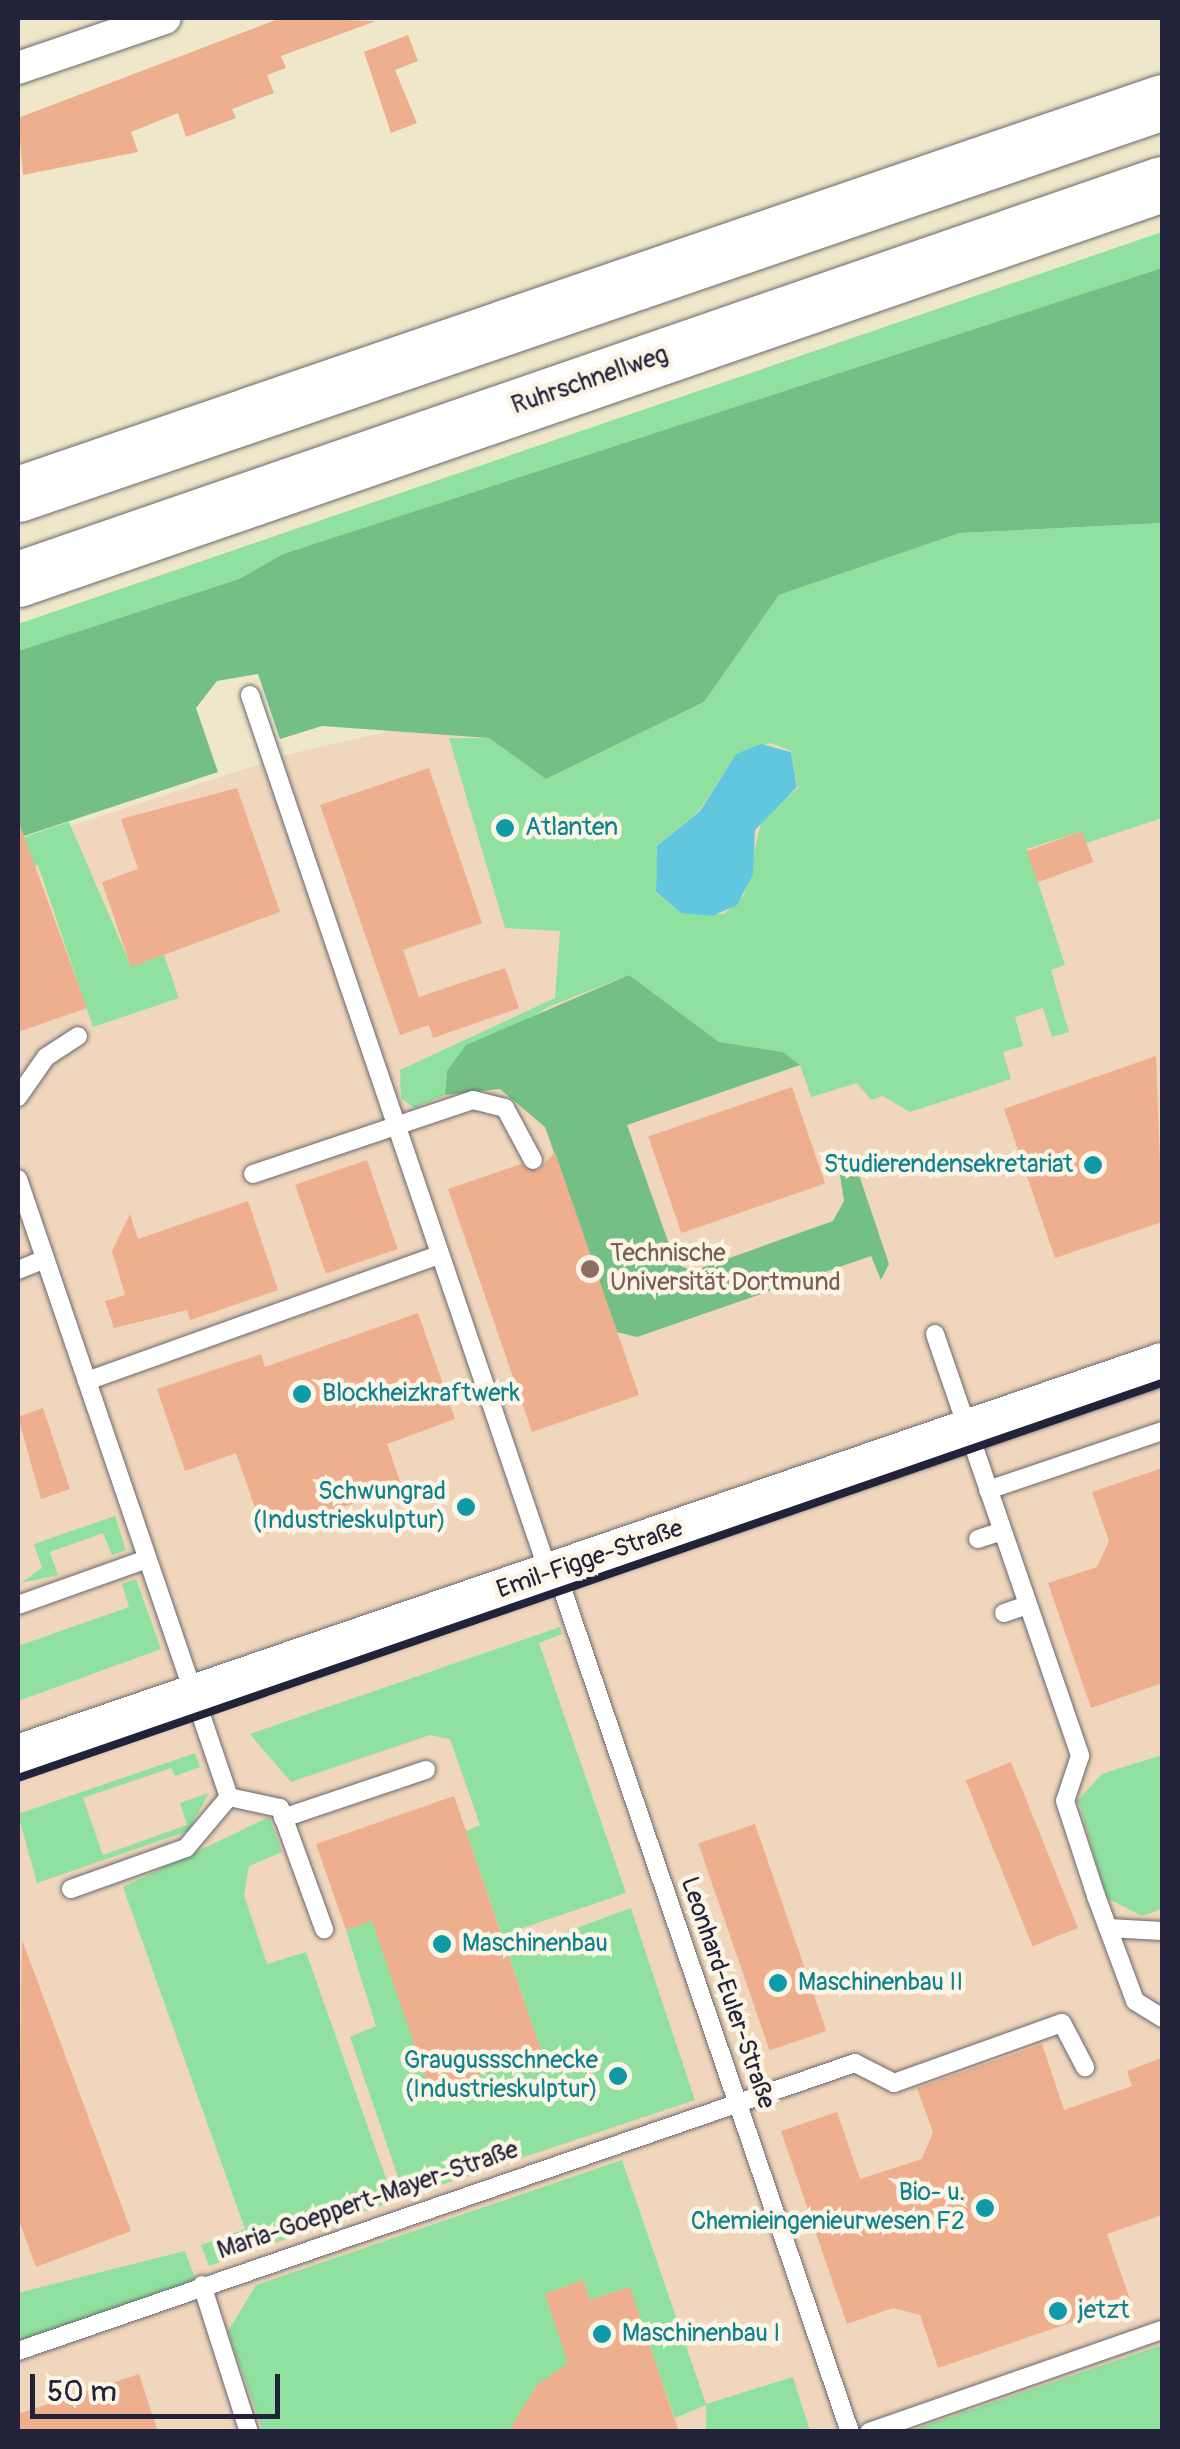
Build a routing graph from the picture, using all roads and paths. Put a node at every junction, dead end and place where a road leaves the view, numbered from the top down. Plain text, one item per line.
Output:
1 (165, 18) edge
2 (18, 68) edge
3 (1162, 102) edge
4 (1162, 184) edge
5 (18, 494) edge
6 (18, 579) edge
7 (250, 695) dead end
8 (78, 1036) dead end
9 (18, 1096) edge
10 (391, 1125) junction
11 (534, 1160) dead end
12 (253, 1174) dead end
13 (18, 1178) edge
14 (438, 1256) junction
15 (45, 1259) junction
16 (18, 1270) edge
17 (935, 1334) dead end
18 (1162, 1364) edge
19 (87, 1380) junction
20 (968, 1430) junction
21 (1162, 1431) edge
22 (988, 1490) junction
23 (1002, 1530) junction
24 (978, 1539) dead end
25 (147, 1560) junction
26 (553, 1573) junction
27 (18, 1605) edge
28 (1027, 1605) junction
29 (1004, 1613) dead end
30 (194, 1696) junction
31 (18, 1756) edge
32 (426, 1770) dead end
33 (229, 1797) junction
34 (283, 1818) junction
35 (71, 1889) dead end
36 (1108, 1928) junction
37 (324, 1929) dead end
38 (1162, 1932) edge
39 (1162, 2018) edge
40 (1085, 2068) dead end
41 (736, 2100) junction
42 (202, 2285) junction
43 (1162, 2330) edge
44 (18, 2352) edge
45 (872, 2430) edge
46 (249, 2432) edge
47 (850, 2432) edge

1 - 2 street
3 - 5 highway
4 - 6 highway, Ruhrschnellweg
7 - 10 lane, Leonhard-Euler-Straße
8 - 9 lane
10 - 11 lane
10 - 12 lane
10 - 14 lane, Leonhard-Euler-Straße
13 - 15 lane
14 - 19 lane
14 - 26 lane, Leonhard-Euler-Straße
15 - 16 lane
15 - 19 lane
17 - 20 lane
18 - 20 street, Emil-Figge-Straße
19 - 25 lane
20 - 22 lane
20 - 26 street, Emil-Figge-Straße
21 - 22 lane
22 - 23 lane
23 - 24 lane
23 - 28 lane
25 - 27 lane
25 - 30 lane
26 - 30 street, Emil-Figge-Straße
26 - 41 lane, Leonhard-Euler-Straße
28 - 29 lane
28 - 36 lane
30 - 31 street, Emil-Figge-Straße
30 - 33 lane
32 - 34 lane
33 - 34 lane
33 - 35 lane
34 - 37 lane
36 - 38 lane
36 - 39 lane
40 - 41 lane, Maria-Goeppert-Mayer-Straße
41 - 42 lane, Maria-Goeppert-Mayer-Straße
41 - 47 lane, Leonhard-Euler-Straße
42 - 44 lane, Maria-Goeppert-Mayer-Straße
42 - 46 lane
43 - 45 lane

